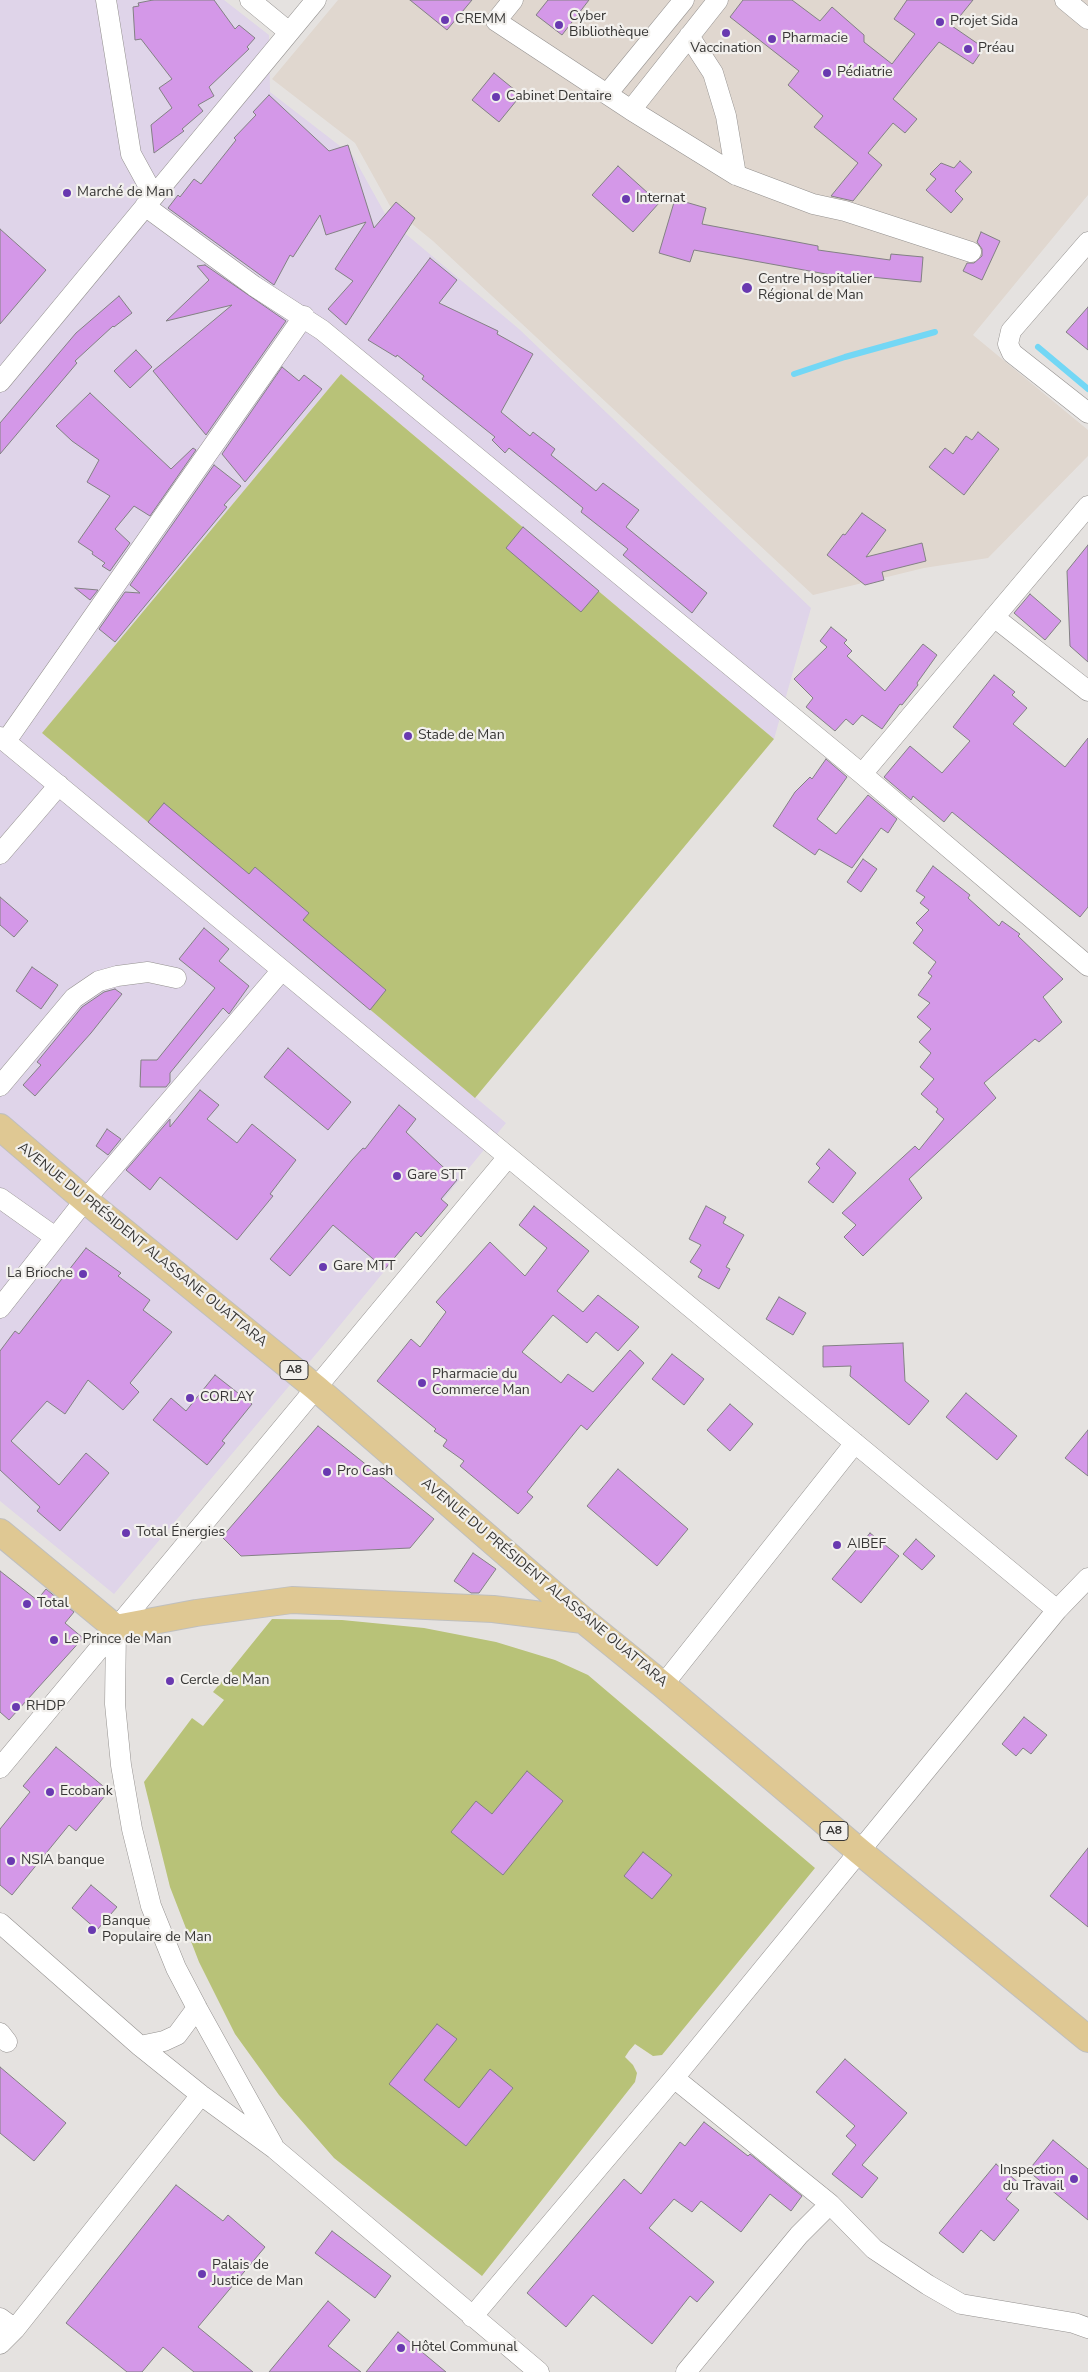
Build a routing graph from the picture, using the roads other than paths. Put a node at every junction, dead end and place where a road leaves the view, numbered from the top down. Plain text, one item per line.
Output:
1 (106, 0) edge
2 (250, 0) edge
3 (316, 0) edge
4 (513, 0) edge
5 (684, 0) edge
6 (718, 0) edge
7 (1065, 0) edge
8 (1088, 19) edge
9 (289, 32) junction
10 (689, 36) junction
11 (607, 94) junction
12 (632, 110) junction
13 (736, 175) junction
14 (149, 201) junction
15 (1088, 242) edge
16 (971, 252) dead end
17 (304, 316) junction
18 (0, 382) edge
19 (1088, 413) edge
20 (1088, 506) edge
21 (994, 617) junction
22 (1088, 690) edge
23 (3, 739) edge
24 (862, 774) junction
25 (59, 785) junction
26 (0, 854) edge
27 (1088, 966) edge
28 (282, 970) junction
29 (176, 978) dead end
30 (0, 1086) edge
31 (0, 1128) edge
32 (508, 1157) junction
33 (0, 1198) edge
34 (85, 1200) junction
35 (55, 1237) junction
36 (0, 1308) edge
37 (316, 1388) junction
38 (855, 1443) junction
39 (0, 1532) edge
40 (1088, 1578) edge
41 (1057, 1610) junction
42 (583, 1620) junction
43 (116, 1628) junction
44 (664, 1685) junction
45 (0, 1768) edge
46 (859, 1852) junction
47 (0, 1923) edge
48 (197, 2008) junction
49 (1088, 2038) edge
50 (140, 2046) junction
51 (674, 2078) junction
52 (201, 2096) junction
53 (275, 2149) junction
54 (830, 2204) junction
55 (472, 2317) junction
56 (8, 2324) edge
57 (1088, 2328) edge
58 (0, 2344) edge
59 (539, 2372) edge
60 (686, 2372) edge

1 - 14 street
2 - 9 street
3 - 9 street
4 - 11 street
5 - 11 street
6 - 10 street
7 - 8 street
9 - 14 street
10 - 12 street
10 - 13 street
11 - 12 street
12 - 13 street
13 - 16 street
14 - 17 street
14 - 18 street
15 - 19 street
17 - 23 street
17 - 24 street
20 - 21 street
21 - 22 street
21 - 24 street
23 - 25 street
24 - 27 street
25 - 26 street
25 - 28 street
28 - 32 street
28 - 34 street
29 - 30 street
31 - 34 main road, AVENUE DU PRÉSIDENT ALASSANE OUATTARA / A8
32 - 37 street
32 - 38 street
33 - 35 street
34 - 35 street
34 - 37 main road, AVENUE DU PRÉSIDENT ALASSANE OUATTARA / A8
35 - 36 street
37 - 42 main road, AVENUE DU PRÉSIDENT ALASSANE OUATTARA / A8
37 - 43 street
38 - 41 street
38 - 44 street
39 - 43 main road
40 - 41 street
41 - 46 street
42 - 43 main road
42 - 44 main road, AVENUE DU PRÉSIDENT ALASSANE OUATTARA / A8
43 - 45 street
43 - 48 street
44 - 46 main road, AVENUE DU PRÉSIDENT ALASSANE OUATTARA / A8
46 - 49 main road, AVENUE DU PRÉSIDENT ALASSANE OUATTARA / A8
46 - 51 street
47 - 50 street
48 - 50 street
48 - 53 street
50 - 52 street
51 - 54 street
51 - 55 street
52 - 53 street
52 - 56 street
53 - 55 street
54 - 57 street
54 - 60 street
55 - 59 street
56 - 58 street

